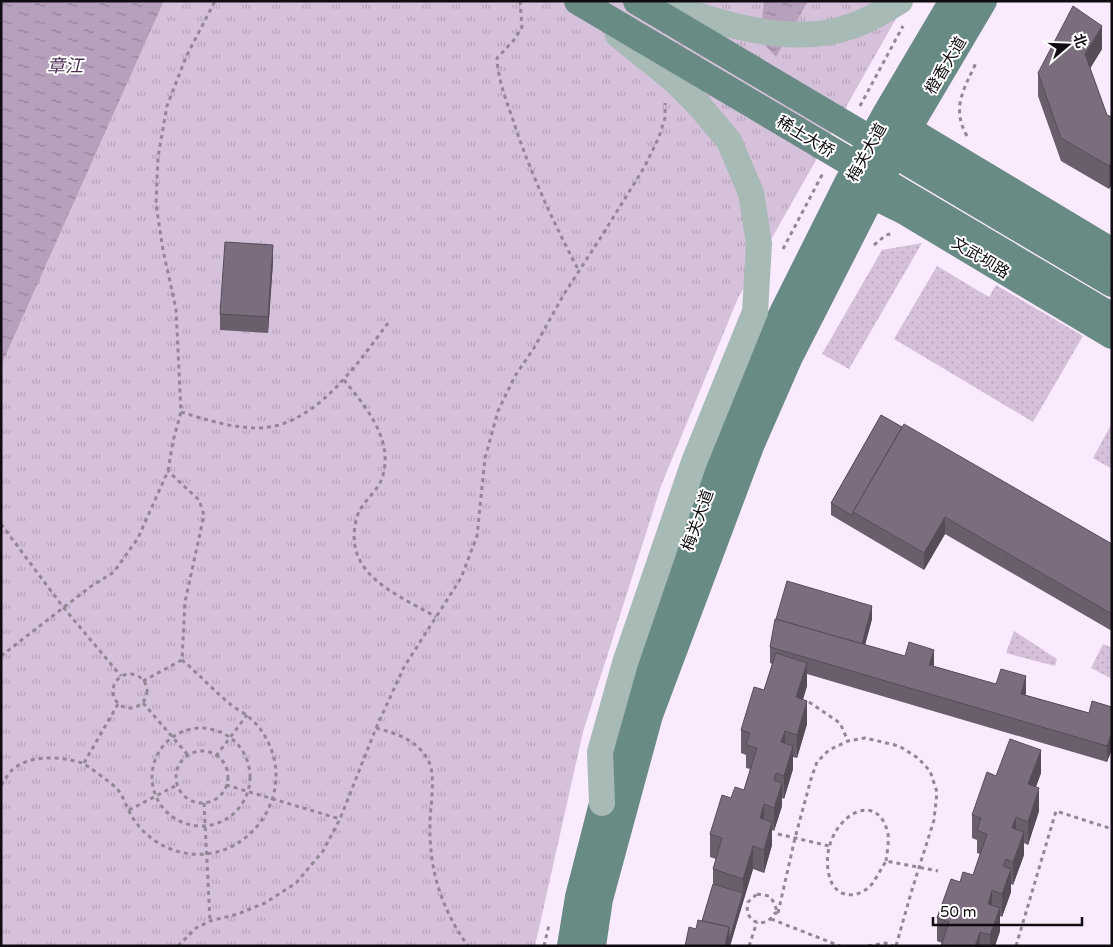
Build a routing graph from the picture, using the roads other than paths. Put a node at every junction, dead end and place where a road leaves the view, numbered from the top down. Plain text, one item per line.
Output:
1 (577, 1) edge
2 (637, 1) edge
3 (660, 1) edge
4 (900, 1) edge
5 (953, 1) edge
6 (983, 1) edge
7 (896, 122) junction
8 (860, 188) junction
9 (1112, 252) edge
10 (1112, 283) edge
11 (1112, 317) edge
12 (1112, 335) edge
13 (602, 803) junction
14 (571, 946) edge
15 (592, 946) edge

1 - 11 main road, 稀土大桥, bridge
1 - 13 street, bridge
2 - 10 main road, 稀土大桥, bridge
3 - 4 street, bridge
5 - 7 main road, 橙香大道
6 - 7 main road, 橙香大道
7 - 8 main road, 梅关大道
7 - 9 main road
8 - 12 main road, 文武坝路
8 - 13 main road, 梅关大道
8 - 15 main road, 梅关大道
13 - 14 main road, 梅关大道

